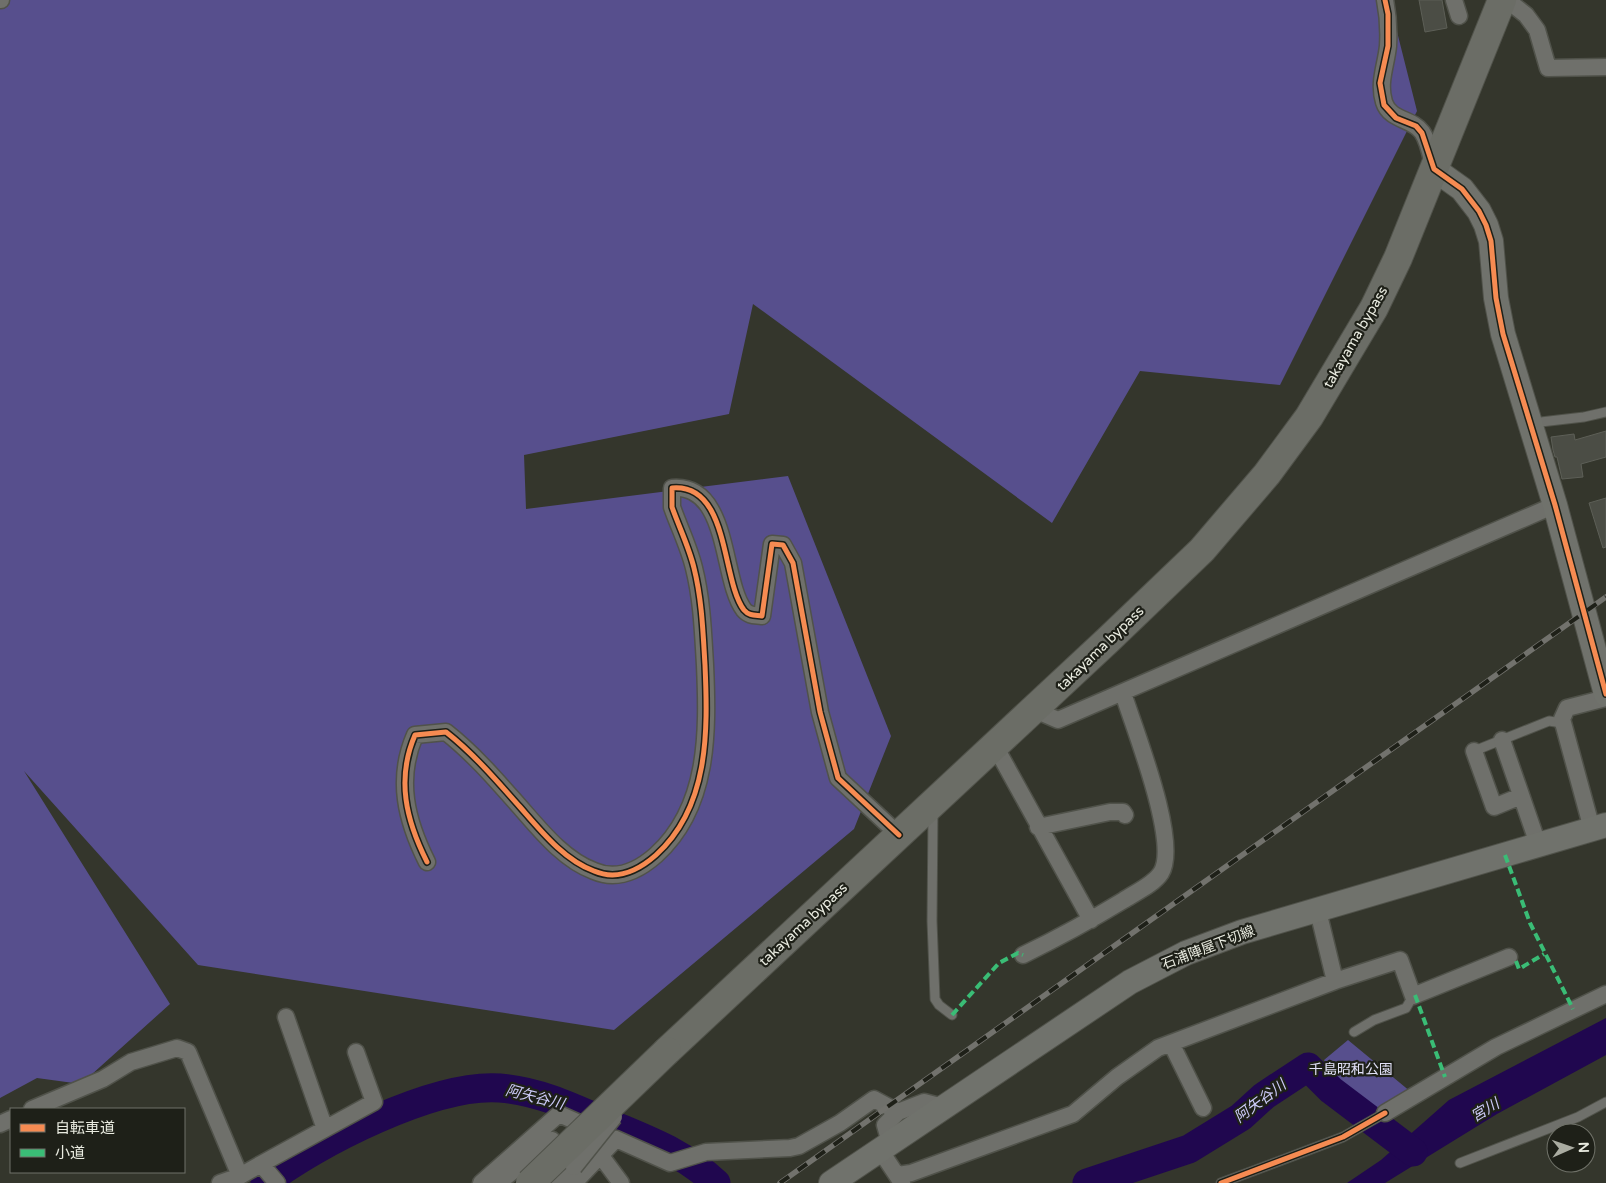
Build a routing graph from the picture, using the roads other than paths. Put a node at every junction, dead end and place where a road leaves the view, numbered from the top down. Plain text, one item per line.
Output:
1 (1385, 0) edge
2 (1454, 0) edge
3 (1489, 0) edge
4 (1502, 0) edge
5 (1507, 0) edge
6 (1459, 16) dead end
7 (1606, 67) edge
8 (1434, 169) junction
9 (1606, 412) edge
10 (1530, 423) junction
11 (1555, 505) junction
12 (1123, 693) junction
13 (1606, 696) edge
14 (1035, 710) junction
15 (1562, 723) junction
16 (1502, 740) junction
17 (995, 746) junction
18 (1474, 750) joint
19 (1521, 796) junction
20 (933, 806) junction
21 (1125, 815) dead end
22 (1599, 826) edge
23 (1038, 827) junction
24 (899, 835) junction
25 (1538, 844) junction
26 (427, 862) dead end
27 (1318, 911) junction
28 (1091, 920) junction
29 (1023, 955) dead end
30 (1509, 956) dead end
31 (1335, 981) junction
32 (1606, 994) edge
33 (1413, 996) junction
34 (952, 1016) dead end
35 (286, 1017) dead end
36 (1354, 1032) dead end
37 (1171, 1043) junction
38 (667, 1051) junction
39 (356, 1052) dead end
40 (1606, 1102) edge
41 (943, 1107) junction
42 (34, 1108) edge
43 (1203, 1108) dead end
44 (898, 1112) junction
45 (1385, 1113) joint
46 (324, 1129) junction
47 (616, 1139) junction
48 (552, 1140) joint
49 (885, 1146) junction
50 (601, 1156) junction
51 (1460, 1163) dead end
52 (263, 1167) junction
53 (574, 1175) edge
54 (240, 1176) junction
55 (900, 1179) edge
56 (220, 1183) edge
57 (277, 1183) edge
58 (482, 1183) edge
59 (498, 1183) edge
60 (530, 1183) edge
61 (558, 1183) edge
62 (621, 1183) edge
63 (831, 1183) edge
64 (1221, 1183) edge

1 - 8 street
2 - 6 street
3 - 8 highway, takayama bypass
4 - 8 highway, takayama bypass
5 - 7 street
8 - 10 main road
8 - 14 highway, takayama bypass
9 - 10 lane
10 - 11 main road
11 - 12 street
11 - 13 main road
12 - 14 street
12 - 28 street
13 - 15 street
14 - 17 highway, takayama bypass
15 - 16 lane
15 - 22 street
16 - 18 lane
16 - 19 street
17 - 20 highway, takayama bypass
17 - 23 street
18 - 19 street
19 - 25 street
20 - 24 highway, takayama bypass
20 - 34 lane
21 - 23 street
22 - 25 main road, 石浦陣屋下切線
23 - 28 street
24 - 26 street
24 - 38 highway, takayama bypass
25 - 27 main road, 石浦陣屋下切線
27 - 31 street
27 - 41 main road, 石浦陣屋下切線
28 - 29 street
30 - 33 street
31 - 33 street
31 - 37 street
32 - 45 street
33 - 36 lane
35 - 46 street
37 - 43 street
37 - 55 street
38 - 48 highway, bridge
38 - 53 street, bridge
38 - 60 highway, bridge
39 - 46 street
40 - 51 lane
41 - 44 street
41 - 49 main road, 石浦陣屋下切線
42 - 54 street
44 - 47 street
44 - 49 street
45 - 64 lane
46 - 52 street
47 - 50 street
47 - 58 street
48 - 59 street
49 - 55 street
49 - 63 main road, 石浦陣屋下切線
50 - 53 street
50 - 62 street
52 - 54 street
52 - 57 street
53 - 61 street
54 - 56 street

